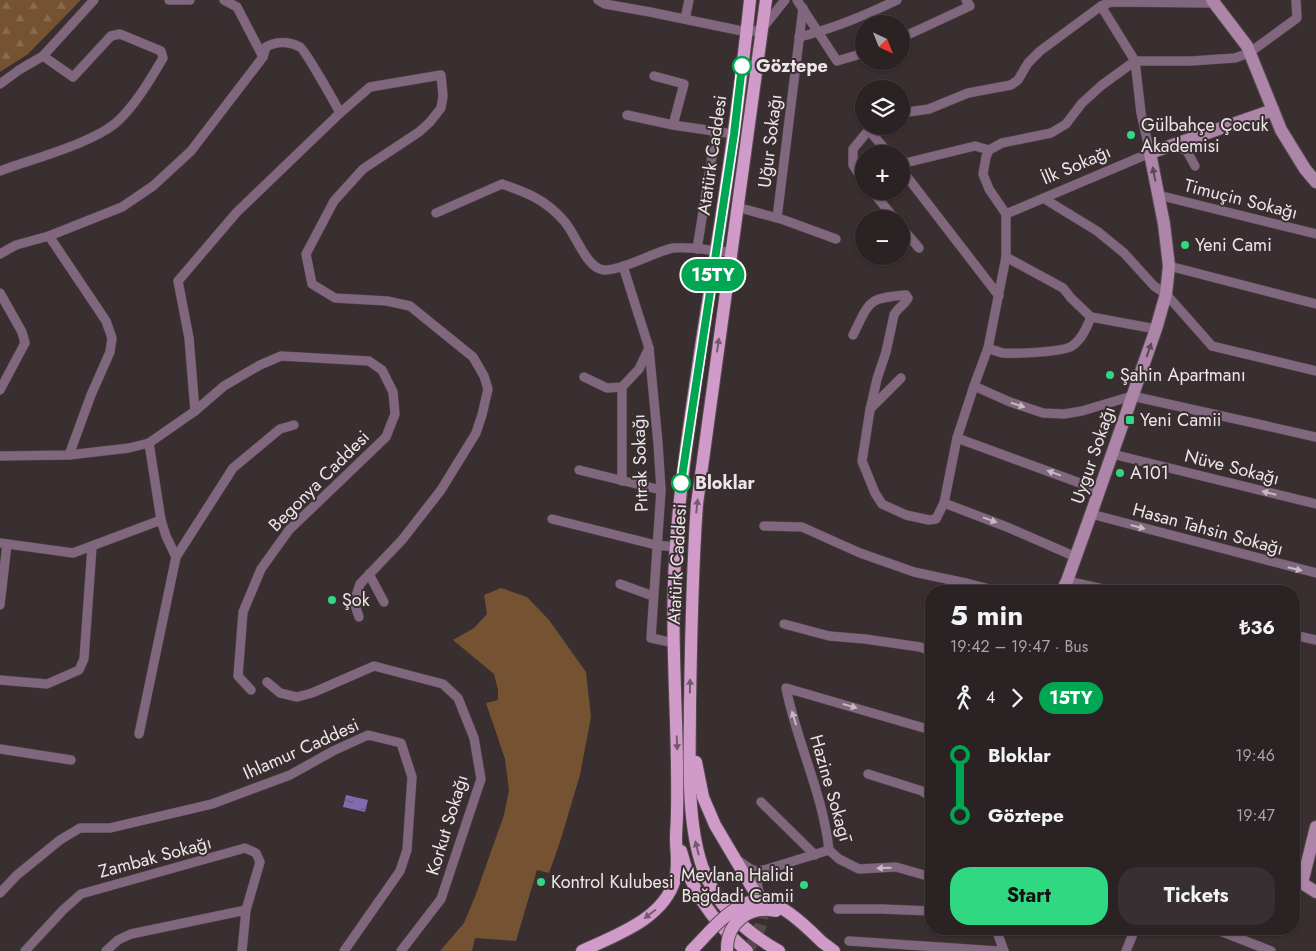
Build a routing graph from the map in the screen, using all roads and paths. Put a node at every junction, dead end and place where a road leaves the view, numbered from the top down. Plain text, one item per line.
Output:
1 (94, 0) edge
2 (169, 0) edge
3 (190, 0) edge
4 (224, 0) edge
5 (598, 0) edge
6 (689, 0) edge
7 (750, 0) edge
8 (766, 0) edge
9 (785, 0) edge
10 (797, 0) edge
11 (897, 0) edge
12 (966, 0) edge
13 (1296, 0) edge
14 (1215, 3) edge
15 (1101, 6) junction
16 (803, 8) junction
17 (685, 19) junction
18 (761, 30) junction
19 (747, 32) junction
20 (818, 32) junction
21 (910, 34) edge
22 (799, 37) junction
23 (1249, 53) junction
24 (43, 56) junction
25 (855, 56) edge
26 (263, 57) junction
27 (1135, 61) junction
28 (654, 76) dead end
29 (0, 84) edge
30 (1273, 110) junction
31 (910, 112) edge
32 (340, 113) junction
33 (627, 115) dead end
34 (673, 125) junction
35 (716, 132) junction
36 (734, 134) junction
37 (864, 135) edge
38 (856, 145) edge
39 (1172, 145) junction
40 (855, 146) edge
41 (989, 150) junction
42 (1150, 153) junction
43 (910, 162) edge
44 (1195, 166) dead end
45 (855, 168) edge
46 (0, 171) edge
47 (910, 181) edge
48 (1316, 182) edge
49 (1158, 195) junction
50 (1043, 198) junction
51 (879, 200) edge
52 (737, 207) junction
53 (888, 210) edge
54 (436, 213) dead end
55 (1006, 214) junction
56 (777, 218) junction
57 (1316, 234) edge
58 (49, 236) junction
59 (910, 238) edge
60 (836, 239) dead end
61 (919, 248) dead end
62 (697, 249) junction
63 (716, 251) junction
64 (730, 252) junction
65 (0, 254) edge
66 (1006, 257) junction
67 (623, 266) junction
68 (1169, 266) junction
69 (0, 293) edge
70 (1166, 294) junction
71 (999, 296) junction
72 (1316, 304) edge
73 (1091, 317) junction
74 (1156, 329) junction
75 (853, 335) dead end
76 (649, 348) junction
77 (988, 348) junction
78 (1316, 371) edge
79 (584, 377) dead end
80 (901, 378) dead end
81 (974, 386) junction
82 (622, 387) junction
83 (0, 390) edge
84 (1132, 396) junction
85 (870, 410) junction
86 (195, 411) junction
87 (294, 425) dead end
88 (1316, 437) edge
89 (957, 438) junction
90 (149, 442) junction
91 (1112, 454) junction
92 (69, 455) junction
93 (0, 456) edge
94 (579, 470) dead end
95 (622, 481) junction
96 (661, 490) junction
97 (1099, 490) junction
98 (944, 503) junction
99 (1316, 504) edge
100 (1091, 514) junction
101 (552, 519) dead end
102 (162, 520) junction
103 (764, 526) dead end
104 (4, 544) edge
105 (656, 545) junction
106 (92, 547) junction
107 (675, 547) junction
108 (176, 557) junction
109 (1076, 557) junction
110 (1316, 573) edge
111 (369, 574) junction
112 (620, 584) dead end
113 (974, 585) edge
114 (1064, 585) edge
115 (654, 596) junction
116 (384, 602) dead end
117 (0, 605) edge
118 (359, 617) dead end
119 (784, 624) dead end
120 (1300, 636) edge
121 (1316, 640) edge
122 (674, 644) junction
123 (925, 649) edge
124 (0, 680) edge
125 (266, 682) dead end
126 (251, 690) dead end
127 (925, 728) edge
128 (139, 734) dead end
129 (690, 741) junction
130 (0, 749) edge
131 (71, 760) dead end
132 (868, 774) dead end
133 (925, 793) edge
134 (761, 802) dead end
135 (677, 822) junction
136 (1316, 827) edge
137 (829, 850) junction
138 (815, 855) junction
139 (734, 858) junction
140 (762, 870) junction
141 (925, 875) edge
142 (1300, 875) edge
143 (1300, 882) edge
144 (1316, 892) edge
145 (0, 893) edge
146 (762, 904) joint
147 (838, 909) dead end
148 (246, 910) junction
149 (925, 912) edge
150 (998, 935) edge
151 (1133, 935) edge
152 (1230, 935) edge
153 (849, 941) dead end
154 (822, 942) junction
155 (25, 951) edge
156 (106, 951) edge
157 (242, 951) edge
158 (344, 951) edge
159 (401, 951) edge
160 (582, 951) edge
161 (691, 951) edge
162 (727, 951) edge
163 (747, 951) edge
164 (779, 951) edge
165 (834, 951) edge
166 (998, 951) edge
167 (1004, 951) edge
168 (1126, 951) edge
169 (1271, 951) edge

1 - 24 street
2 - 3 street
4 - 26 street
5 - 17 street
6 - 17 street
7 - 19 main road, Atatürk Caddesi
8 - 18 main road, Atatürk Caddesi
9 - 18 street
10 - 16 street
11 - 20 street
12 - 21 street
13 - 23 street
14 - 15 street
14 - 23 street
15 - 27 street
15 - 31 street
16 - 20 street
16 - 22 street, Uğur Sokağı
17 - 19 street
18 - 19 street
18 - 52 main road, Atatürk Caddesi
19 - 36 main road, Atatürk Caddesi
20 - 22 street
20 - 25 street
22 - 56 street, Uğur Sokağı
23 - 27 street
23 - 30 street
24 - 29 street
24 - 46 street
26 - 32 street
26 - 58 street
27 - 41 street
27 - 42 street
28 - 34 street
30 - 39 street, İlk Sokağı
30 - 48 street
32 - 86 street
32 - 111 street
33 - 34 street
34 - 35 street
35 - 36 street
35 - 62 street
36 - 63 main road, Atatürk Caddesi
37 - 38 street
39 - 42 street, İlk Sokağı
39 - 44 street
40 - 45 street
41 - 43 street
41 - 55 street
49 -> 42 street, Uygur Sokağı
42 - 50 street, İlk Sokağı
47 - 71 street
49 - 57 street, Timuçin Sokağı
49 - 68 street, Uygur Sokağı
50 - 55 street, İlk Sokağı
50 - 70 street
51 - 53 street
52 - 56 street
52 - 64 main road, Atatürk Caddesi
54 - 67 street
55 - 66 street
56 - 60 street
58 - 65 street
58 - 92 street
59 - 61 street
62 - 63 street
62 - 67 street
63 - 64 street
63 - 107 main road, Atatürk Caddesi
129 -> 64 main road, Atatürk Caddesi
66 - 71 street
66 - 73 street
67 - 76 street, Pıtrak Sokağı
68 - 70 street, Uygur Sokağı
68 - 72 street
69 - 83 street
70 - 74 street, Uygur Sokağı
70 - 78 street
71 - 77 street
73 - 74 street
73 - 77 street
84 -> 74 street, Uygur Sokağı
75 - 85 street
76 - 82 street
76 - 96 street, Pıtrak Sokağı
77 - 81 street
79 - 82 street
80 - 85 street
81 -> 84 street
81 - 89 street
82 - 95 street, Pıtrak Sokağı
84 - 88 street
84 - 91 street, Uygur Sokağı
85 - 98 street
86 - 90 street, Begonya Caddesi
86 - 126 street, Begonya Caddesi
87 - 108 street
97 -> 89 street
89 - 98 street
90 - 92 street, Begonya Caddesi
90 - 102 street
91 - 97 street, Uygur Sokağı
99 -> 91 street, Nüve Sokağı
92 - 93 street, Begonya Caddesi
94 - 95 street
95 - 96 street
96 - 105 street, Pıtrak Sokağı
97 - 100 street, Uygur Sokağı
98 -> 109 street
100 - 109 street, Uygur Sokağı
100 -> 110 street, Hasan Tahsin Sokağı
101 - 105 street
102 - 106 street
102 - 108 street
103 - 113 street
104 - 106 street
104 - 117 street
105 - 107 street
105 - 115 street, Pıtrak Sokağı
106 - 124 street
107 - 122 main road, Atatürk Caddesi
108 - 128 street
109 - 114 street, Uygur Sokağı
111 - 116 street
111 - 118 street
112 - 115 street
115 - 122 street, Pıtrak Sokağı
119 - 123 street
120 - 121 street
122 -> 135 main road, Atatürk Caddesi
125 - 159 street, Korkut Sokağı
137 -> 127 street, Hazine Sokaḡı
129 - 139 main road
164 -> 129 main road, Atatürk Caddesi
130 - 131 street
132 - 133 street
134 - 138 street
135 -> 160 main road
135 - 163 main road
136 - 142 street
137 - 138 street
141 -> 137 street, Hazine Sokaḡı
138 - 140 street
139 - 140 street
139 - 146 main road
140 - 146 street
143 - 144 street
145 - 158 street, Ihlamur Caddesi
147 - 149 street
148 - 155 street, Zambak Sokağı
148 - 156 street
148 - 157 street
150 - 167 street
151 - 168 street
152 - 169 street
153 - 166 street
154 - 161 main road, bridge
154 - 162 main road, bridge
154 - 165 main road

